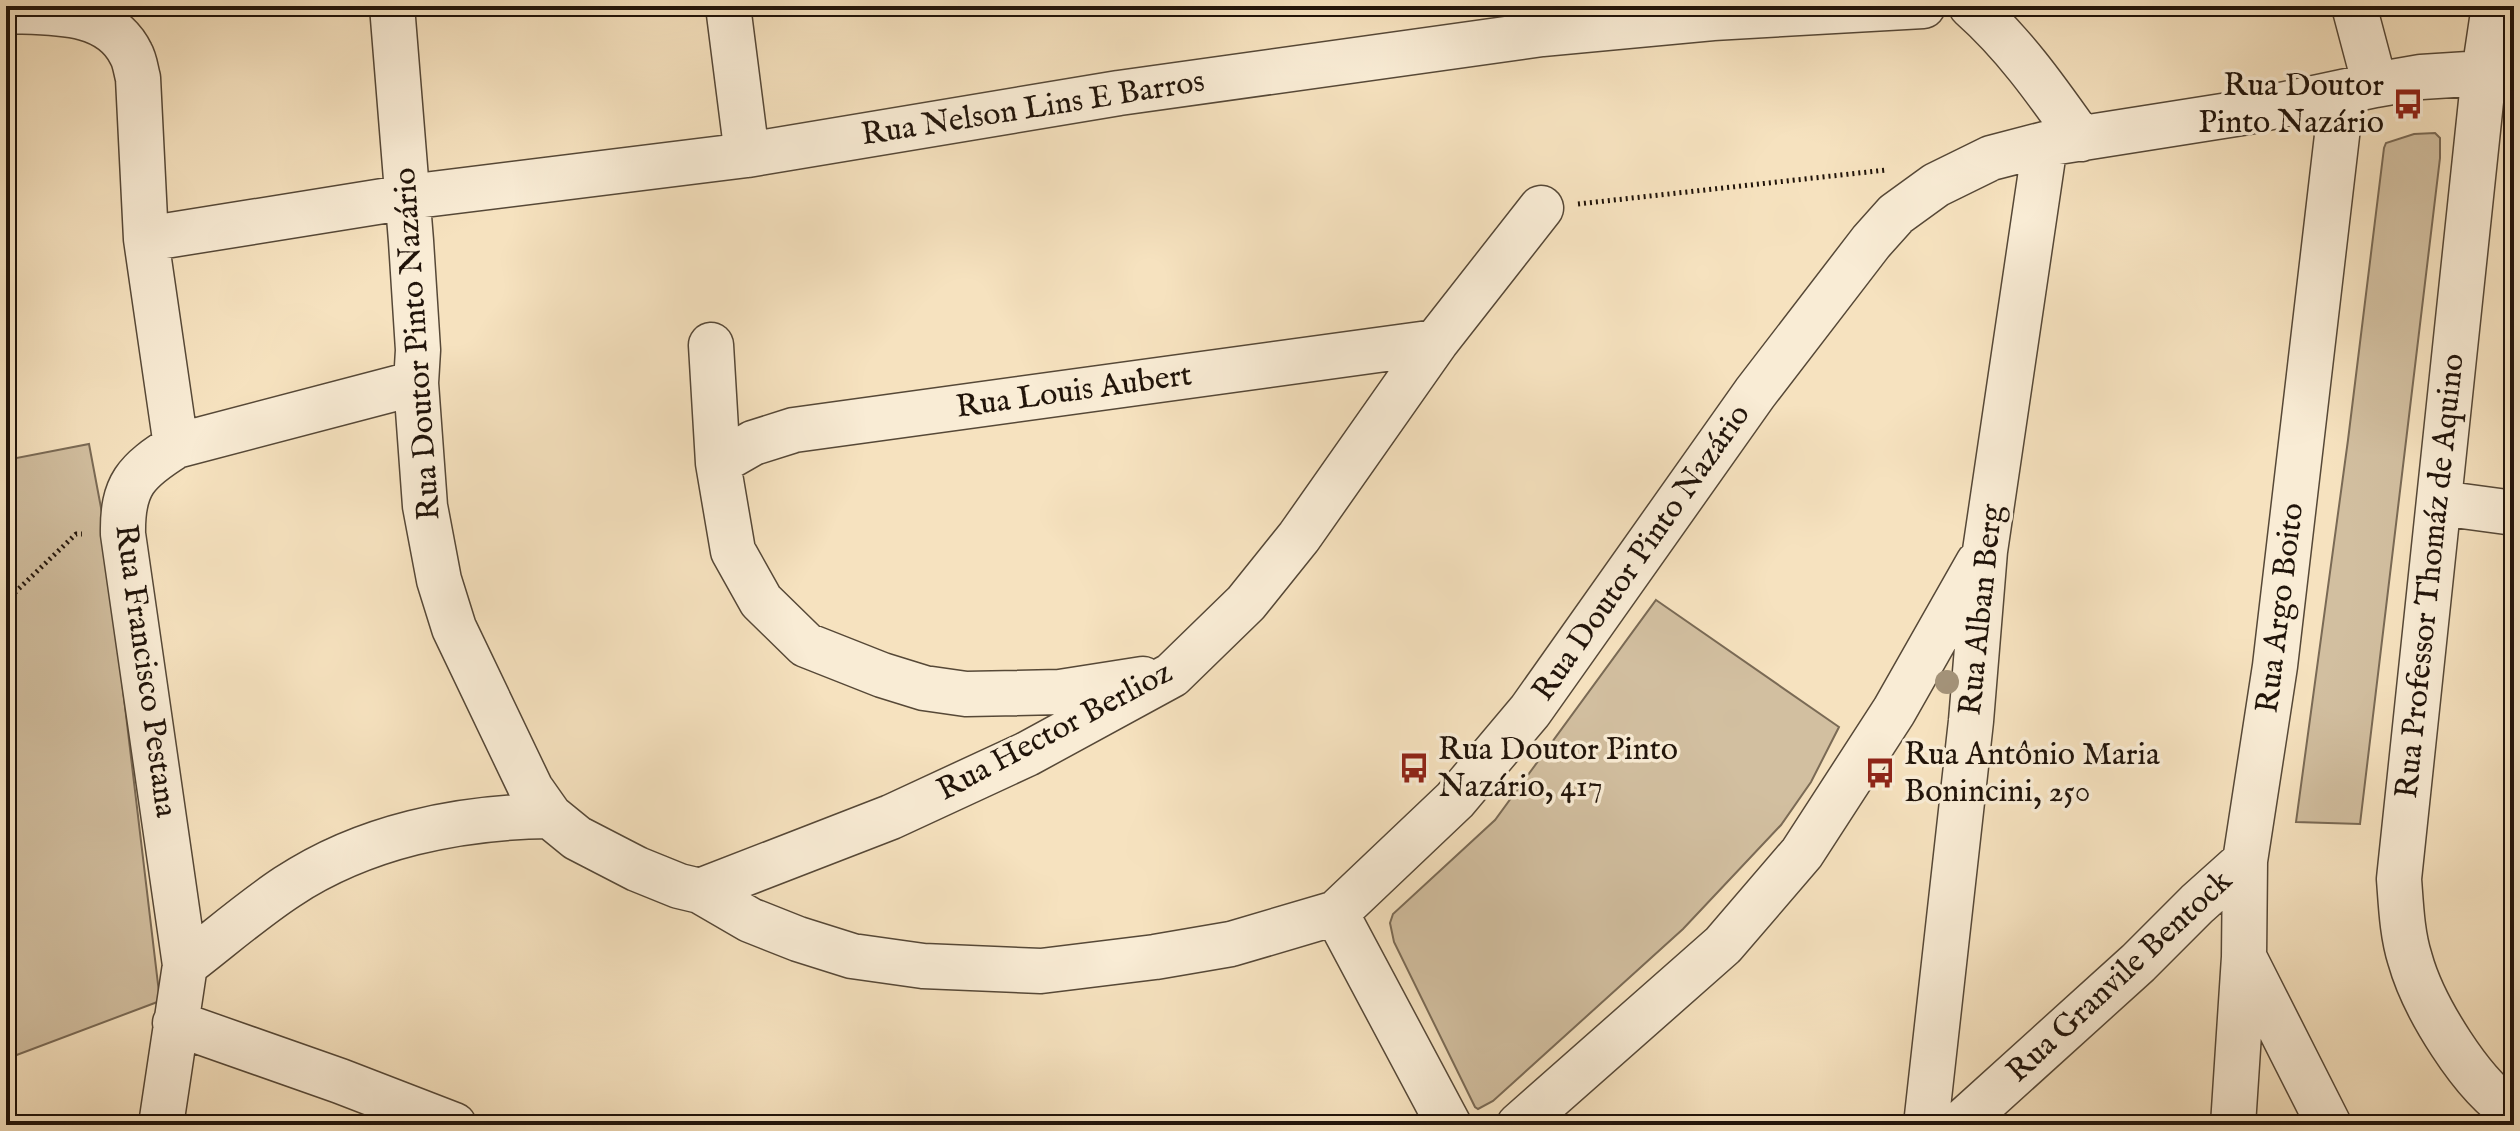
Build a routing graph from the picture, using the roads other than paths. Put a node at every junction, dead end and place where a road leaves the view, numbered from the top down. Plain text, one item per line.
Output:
1 (392, 6) edge
2 (728, 6) edge
3 (1923, 6) edge
4 (1971, 6) edge
5 (2354, 6) edge
6 (2494, 6) edge
7 (6, 11) edge
8 (2484, 73) junction
9 (2359, 89) junction
10 (2063, 141) junction
11 (747, 155) junction
12 (408, 197) junction
13 (1541, 208) road end
14 (146, 239) junction
15 (1436, 342) junction
16 (711, 345) dead end
17 (416, 383) junction
18 (176, 446) junction
19 (718, 463) junction
20 (2440, 503) junction
21 (2514, 513) edge
22 (1985, 551) junction
23 (1172, 675) junction
24 (1882, 732) junction
25 (1969, 741) junction
26 (550, 816) junction
27 (2245, 861) junction
28 (700, 891) junction
29 (1336, 913) junction
30 (2244, 957) junction
31 (185, 965) junction
32 (175, 1023) junction
33 (2514, 1112) edge
34 (161, 1125) edge
35 (454, 1125) edge
36 (1449, 1125) edge
37 (1519, 1125) edge
38 (1926, 1125) edge
39 (1959, 1125) edge
40 (2233, 1125) edge
41 (2329, 1125) edge

1 - 12 street, Rua Doutor Pinto Nazário
2 - 11 street
3 - 11 street, Rua Nelson Lins E Barros
4 - 10 street
5 - 9 street
6 - 8 street, Rua Professor Thomáz de Aquino
7 - 14 street
8 - 9 street, Rua Doutor Pinto Nazário
8 - 20 street, Rua Professor Thomáz de Aquino
9 - 10 street, Rua Doutor Pinto Nazário
9 - 27 street, Rua Argo Boito
10 - 22 street, Rua Alban Berg
10 - 29 street, Rua Doutor Pinto Nazário
11 - 12 street, Rua Nelson Lins E Barros
12 - 14 street, Rua Nelson Lins E Barros
12 - 17 street, Rua Doutor Pinto Nazário
13 - 15 street, Rua Hector Berlioz
14 - 18 street
15 - 19 street, Rua Louis Aubert
15 - 23 street, Rua Hector Berlioz
16 - 19 street
17 - 18 street, Rua Francisco Pestana
17 - 26 street, Rua Doutor Pinto Nazário
18 - 31 street, Rua Francisco Pestana
19 - 23 street
20 - 21 street
20 - 33 street, Rua Professor Thomáz de Aquino
22 - 24 street
22 - 25 street, Rua Alban Berg
23 - 28 street, Rua Hector Berlioz
24 - 25 street
24 - 37 street
25 - 38 street, Rua Alban Berg
26 - 28 street, Rua Doutor Pinto Nazário
26 - 31 street
27 - 30 street, Rua Argo Boito
27 - 39 street, Rua Granvile Bentock
28 - 29 street, Rua Doutor Pinto Nazário
29 - 36 street
30 - 40 street, Rua Argo Boito
30 - 41 street
31 - 32 street, Rua Francisco Pestana
32 - 34 street, Rua Francisco Pestana
32 - 35 street

